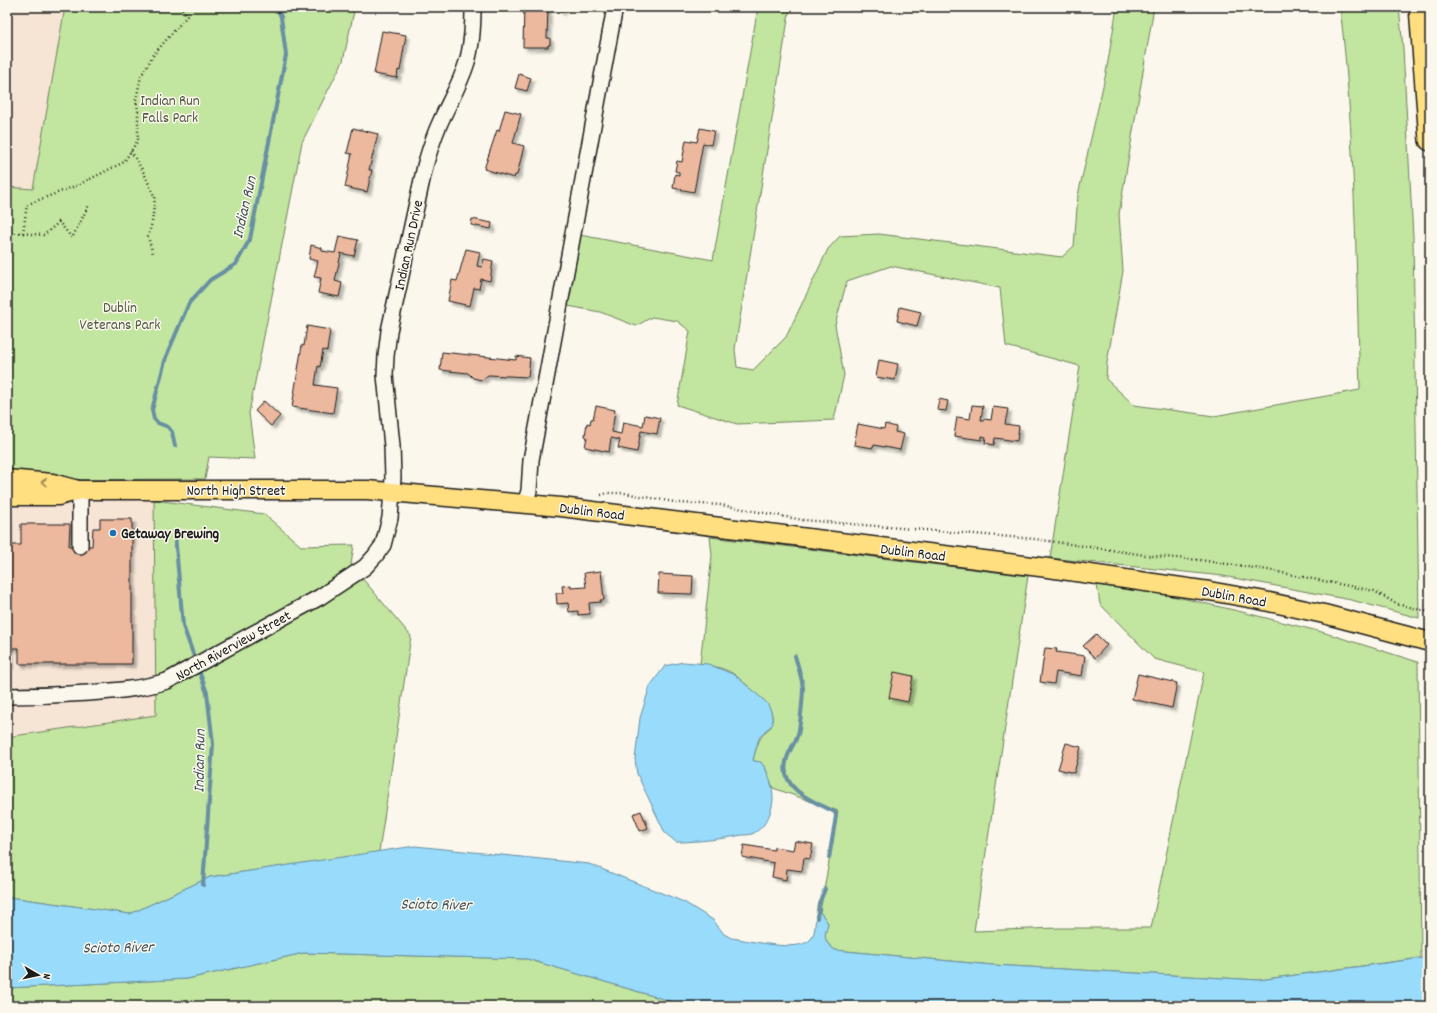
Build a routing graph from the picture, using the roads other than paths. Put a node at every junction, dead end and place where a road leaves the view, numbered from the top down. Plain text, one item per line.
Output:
1 (473, 7) edge
2 (615, 7) edge
3 (1420, 7) edge
4 (1430, 140) edge
5 (7, 479) edge
6 (80, 490) junction
7 (392, 491) junction
8 (7, 496) edge
9 (525, 503) junction
10 (80, 546) dead end
11 (1430, 642) edge
12 (7, 696) edge

1 - 7 street, Indian Run Drive
2 - 9 street
3 - 4 highway
6 -> 5 main road, North High Street
6 - 7 main road, North High Street
6 - 8 main road, North High Street
6 - 10 street
7 - 9 main road, Dublin Road
7 - 12 street, North Riverview Street
9 - 11 main road, Dublin Road

